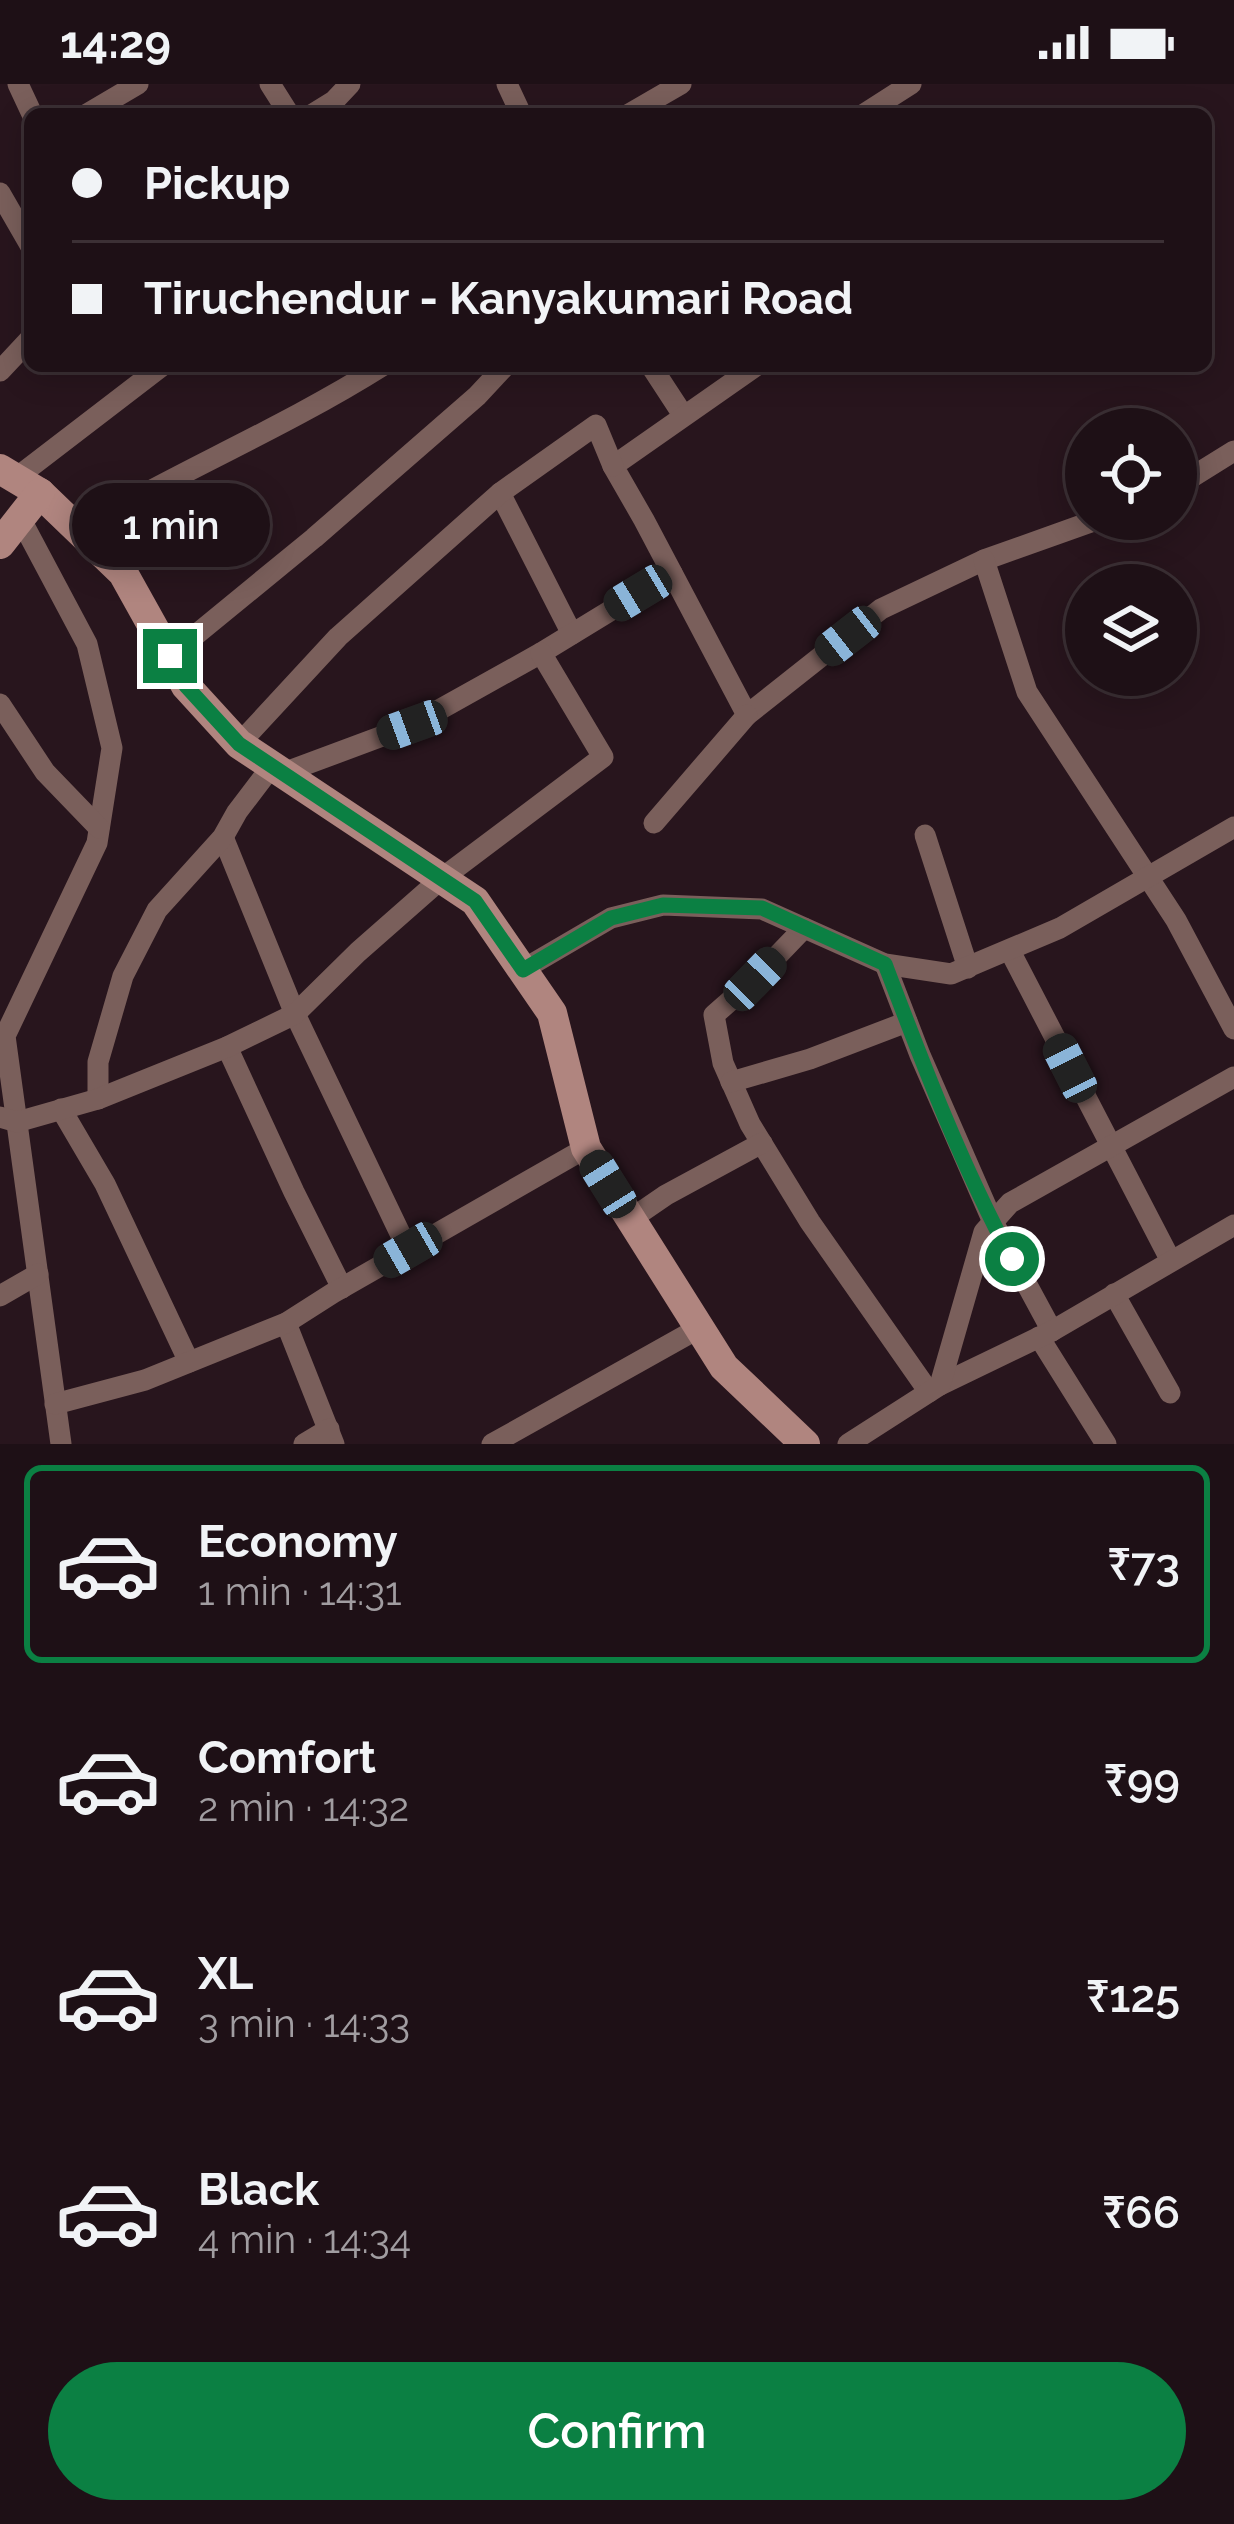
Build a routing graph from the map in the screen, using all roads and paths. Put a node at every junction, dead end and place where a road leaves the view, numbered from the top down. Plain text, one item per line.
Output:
1 (138, 84) edge
2 (350, 84) edge
3 (680, 84) edge
4 (911, 84) edge
5 (97, 108) edge
6 (323, 108) edge
7 (639, 108) edge
8 (873, 108) edge
9 (0, 193) edge
10 (24, 235) edge
11 (24, 345) edge
12 (0, 371) edge
13 (154, 372) edge
14 (372, 372) edge
15 (490, 372) edge
16 (655, 372) edge
17 (747, 372) edge
18 (682, 415) junction
19 (1234, 451) edge
20 (613, 466) junction
21 (1197, 474) edge
22 (19, 480) edge
23 (500, 493) junction
24 (20, 518) junction
25 (79, 530) junction
26 (1065, 531) edge
27 (0, 544) edge
28 (984, 560) junction
29 (672, 573) junction
30 (572, 634) junction
31 (541, 652) junction
32 (170, 656) junction
33 (0, 704) edge
34 (747, 716) junction
35 (239, 744) junction
36 (277, 769) junction
37 (654, 823) dead end
38 (1234, 827) edge
39 (99, 828) junction
40 (925, 836) dead end
41 (223, 837) junction
42 (1149, 878) junction
43 (441, 879) junction
44 (804, 928) junction
45 (1010, 951) junction
46 (885, 964) junction
47 (968, 968) junction
48 (523, 970) junction
49 (295, 1014) junction
50 (907, 1022) junction
51 (1234, 1029) edge
52 (227, 1047) junction
53 (1234, 1077) edge
54 (731, 1082) junction
55 (98, 1099) junction
56 (61, 1109) junction
57 (9, 1120) edge
58 (762, 1144) junction
59 (1111, 1146) junction
60 (586, 1148) junction
61 (631, 1220) junction
62 (992, 1222) junction
63 (1234, 1225) edge
64 (408, 1250) junction
65 (1171, 1262) junction
66 (38, 1274) junction
67 (342, 1288) junction
68 (1114, 1294) junction
69 (0, 1296) edge
70 (286, 1323) junction
71 (699, 1328) junction
72 (1045, 1334) junction
73 (189, 1362) junction
74 (934, 1388) junction
75 (1170, 1393) dead end
76 (55, 1404) junction
77 (332, 1437) edge
78 (61, 1444) edge
79 (304, 1444) edge
80 (493, 1444) edge
81 (805, 1444) edge
82 (848, 1444) edge
83 (1106, 1444) edge

1 - 5 street
2 - 6 street
3 - 7 street
4 - 8 street
9 - 10 street
11 - 12 street
13 - 22 street
14 - 25 street
15 - 32 street
16 - 18 street
17 - 18 street
18 - 20 street
19 - 21 street
20 - 23 street
20 - 29 street
22 - 24 street
22 - 25 street
23 - 30 street
23 - 35 street
24 - 27 street
24 - 39 street
25 - 32 street
26 - 28 street
28 - 34 street
28 - 42 street
29 - 30 street
29 - 34 street
30 - 31 street
31 - 36 street
31 - 43 street
32 - 35 street
33 - 39 street
34 - 37 street
35 - 36 street
36 - 41 street
36 - 43 street
38 - 42 street
39 - 57 street
40 - 47 street
41 - 49 street
41 - 55 street
42 - 45 street
42 - 51 street
43 - 48 street
43 - 49 street
44 - 46 street
44 - 48 street
44 - 54 street
45 - 47 street
45 - 59 street
46 - 47 street
46 - 50 street
48 - 60 street
49 - 52 street
49 - 64 street
50 - 54 street
50 - 62 street
52 - 55 street
52 - 67 street
53 - 59 street
54 - 58 street
55 - 56 street
56 - 57 street
56 - 73 street
57 - 66 street
58 - 61 street
58 - 74 street
59 - 62 street
59 - 65 street
60 - 61 street
60 - 64 street
61 - 71 street
62 - 72 street
62 - 74 street
63 - 65 street
64 - 67 street
65 - 68 street
66 - 69 street
66 - 76 street
67 - 70 street
68 - 72 street
68 - 75 street
70 - 73 street
70 - 77 street
71 - 80 street
71 - 81 street
72 - 74 street
72 - 83 street
73 - 76 street
74 - 82 street
76 - 78 street
77 - 79 street

